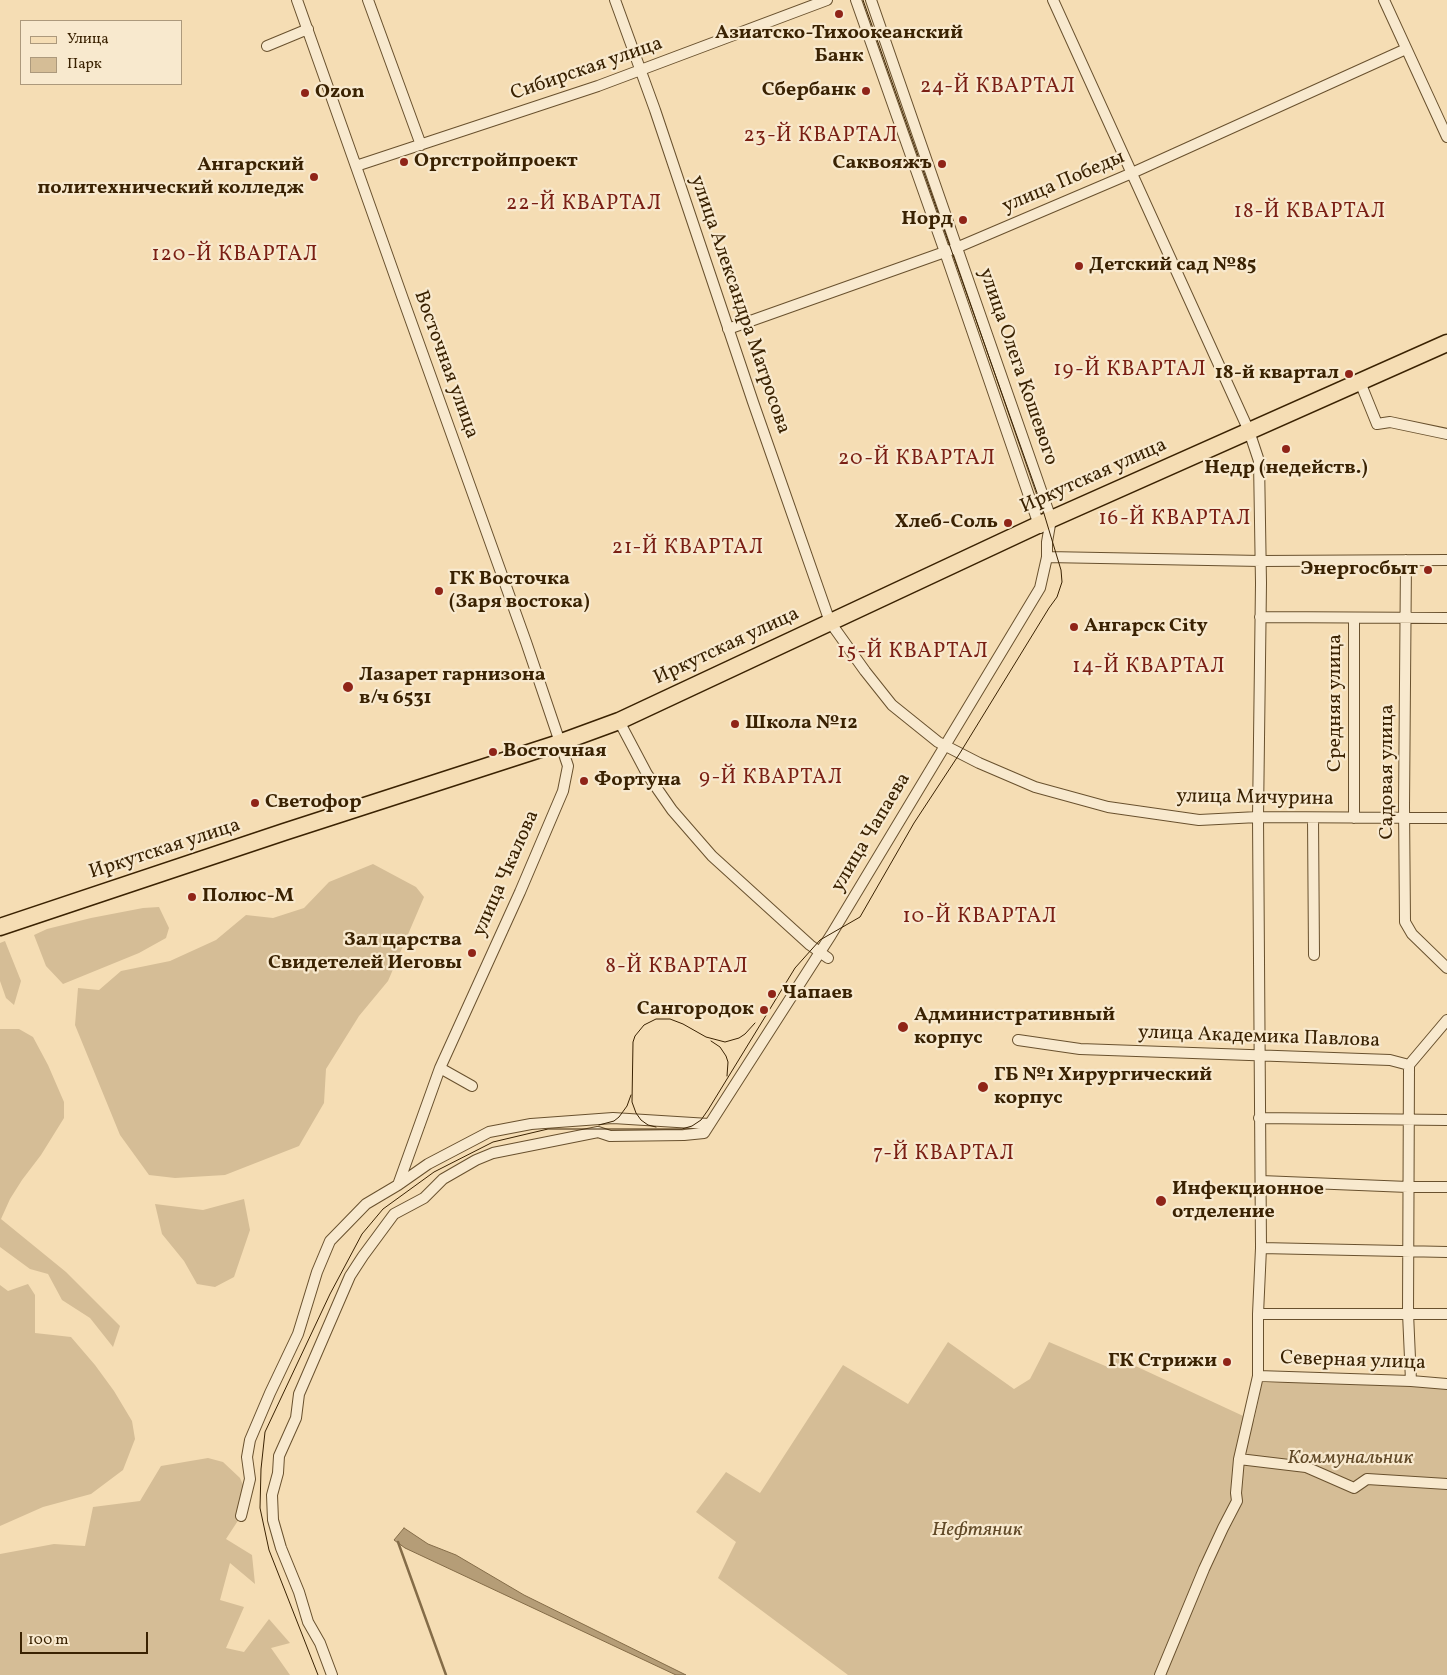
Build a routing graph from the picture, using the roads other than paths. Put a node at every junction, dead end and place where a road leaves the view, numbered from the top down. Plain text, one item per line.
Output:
1 (297, 0) edge
2 (368, 0) edge
3 (615, 0) edge
4 (826, 0) edge
5 (856, 0) edge
6 (871, 0) edge
7 (1053, 0) edge
8 (1384, 0) edge
9 (308, 29) junction
10 (267, 46) dead end
11 (1406, 49) junction
12 (641, 70) junction
13 (1447, 137) edge
14 (420, 145) junction
15 (356, 166) junction
16 (1132, 173) junction
17 (956, 248) junction
18 (945, 252) junction
19 (728, 329) junction
20 (1447, 343) edge
21 (1360, 382) junction
22 (1249, 431) junction
23 (1447, 434) edge
24 (1045, 522) junction
25 (1047, 542) joint
26 (1047, 557) junction
27 (1406, 560) junction
28 (1447, 560) edge
29 (1261, 561) junction
30 (1260, 617) junction
31 (1354, 618) junction
32 (1447, 618) edge
33 (1406, 619) junction
34 (830, 622) junction
35 (619, 721) junction
36 (559, 743) junction
37 (946, 746) junction
38 (1258, 817) junction
39 (1313, 818) junction
40 (1354, 818) junction
41 (1404, 818) junction
42 (1447, 818) edge
43 (0, 928) edge
44 (824, 955) junction
45 (1314, 955) dead end
46 (1447, 968) edge
47 (1447, 1020) edge
48 (1018, 1040) dead end
49 (1258, 1055) junction
50 (1409, 1065) junction
51 (440, 1068) junction
52 (472, 1086) dead end
53 (1259, 1118) junction
54 (1409, 1120) junction
55 (1447, 1120) edge
56 (706, 1128) junction
57 (1261, 1181) junction
58 (398, 1185) junction
59 (1408, 1187) junction
60 (1447, 1187) edge
61 (1261, 1248) junction
62 (1408, 1252) junction
63 (1447, 1252) edge
64 (1258, 1314) junction
65 (1408, 1314) junction
66 (1447, 1314) edge
67 (1258, 1376) junction
68 (1411, 1381) junction
69 (1447, 1384) edge
70 (1239, 1459) junction
71 (1447, 1484) edge
72 (241, 1516) dead end
73 (332, 1675) edge
74 (1160, 1675) edge

1 - 9 street, Восточная улица
2 - 14 street
3 - 12 street, улица Александра Матросова
4 - 12 street, Сибирская улица
5 - 18 street, улица Олега Кошевого
6 - 17 street, улица Олега Кошевого
7 - 16 street
8 - 11 street
9 - 10 street
9 - 15 street, Восточная улица
11 - 13 street
11 - 16 street, улица Победы
12 - 14 street, Сибирская улица
12 - 19 street, улица Александра Матросова
14 - 15 street, Сибирская улица
15 - 36 street, Восточная улица
16 - 17 street, улица Победы
16 - 22 street
17 - 18 street, улица Победы
17 - 24 street, улица Олега Кошевого
18 - 19 street, улица Победы
18 - 24 street, улица Олега Кошевого
19 - 34 street, улица Александра Матросова
20 - 21 main road, Иркутская улица
21 - 22 main road, Иркутская улица
21 - 23 street
22 - 24 main road, Иркутская улица
22 - 29 street
24 - 25 street, улица Олега Кошевого
24 - 34 main road, Иркутская улица
25 - 26 street, улица Чапаева
26 - 29 street
26 - 37 street, улица Чапаева
27 - 28 street
27 - 29 street
27 - 33 street, Садовая улица
29 - 30 street
30 - 31 street
30 - 38 street
31 - 33 street
31 - 40 street, Средняя улица
32 - 33 street
33 - 41 street, Садовая улица
34 - 35 main road, Иркутская улица
34 - 37 street, улица Мичурина
35 - 36 main road, Иркутская улица
35 - 44 street
36 - 43 main road, Иркутская улица
36 - 51 street, улица Чкалова
37 - 38 street, улица Мичурина
37 - 44 street, улица Чапаева
38 - 39 street, улица Мичурина
38 - 49 street
39 - 40 street, улица Мичурина
39 - 45 street
40 - 41 street, улица Мичурина
41 - 42 street, улица Мичурина
41 - 46 street, Садовая улица
44 - 56 street, улица Чапаева
47 - 50 street
48 - 49 street, улица Академика Павлова
49 - 50 street, улица Академика Павлова
49 - 53 street
50 - 54 street
51 - 52 street
51 - 58 street, улица Чкалова
53 - 54 street
53 - 57 street
54 - 55 street
54 - 59 street
56 - 58 street
56 - 73 street
57 - 59 street
57 - 61 street
58 - 72 street
59 - 60 street
59 - 62 street
61 - 62 street
61 - 64 street
62 - 63 street
62 - 65 street
64 - 65 street
64 - 67 street
65 - 66 street
65 - 68 street
67 - 68 street, Северная улица
67 - 70 street
68 - 69 street, Северная улица
70 - 71 street
70 - 74 street

